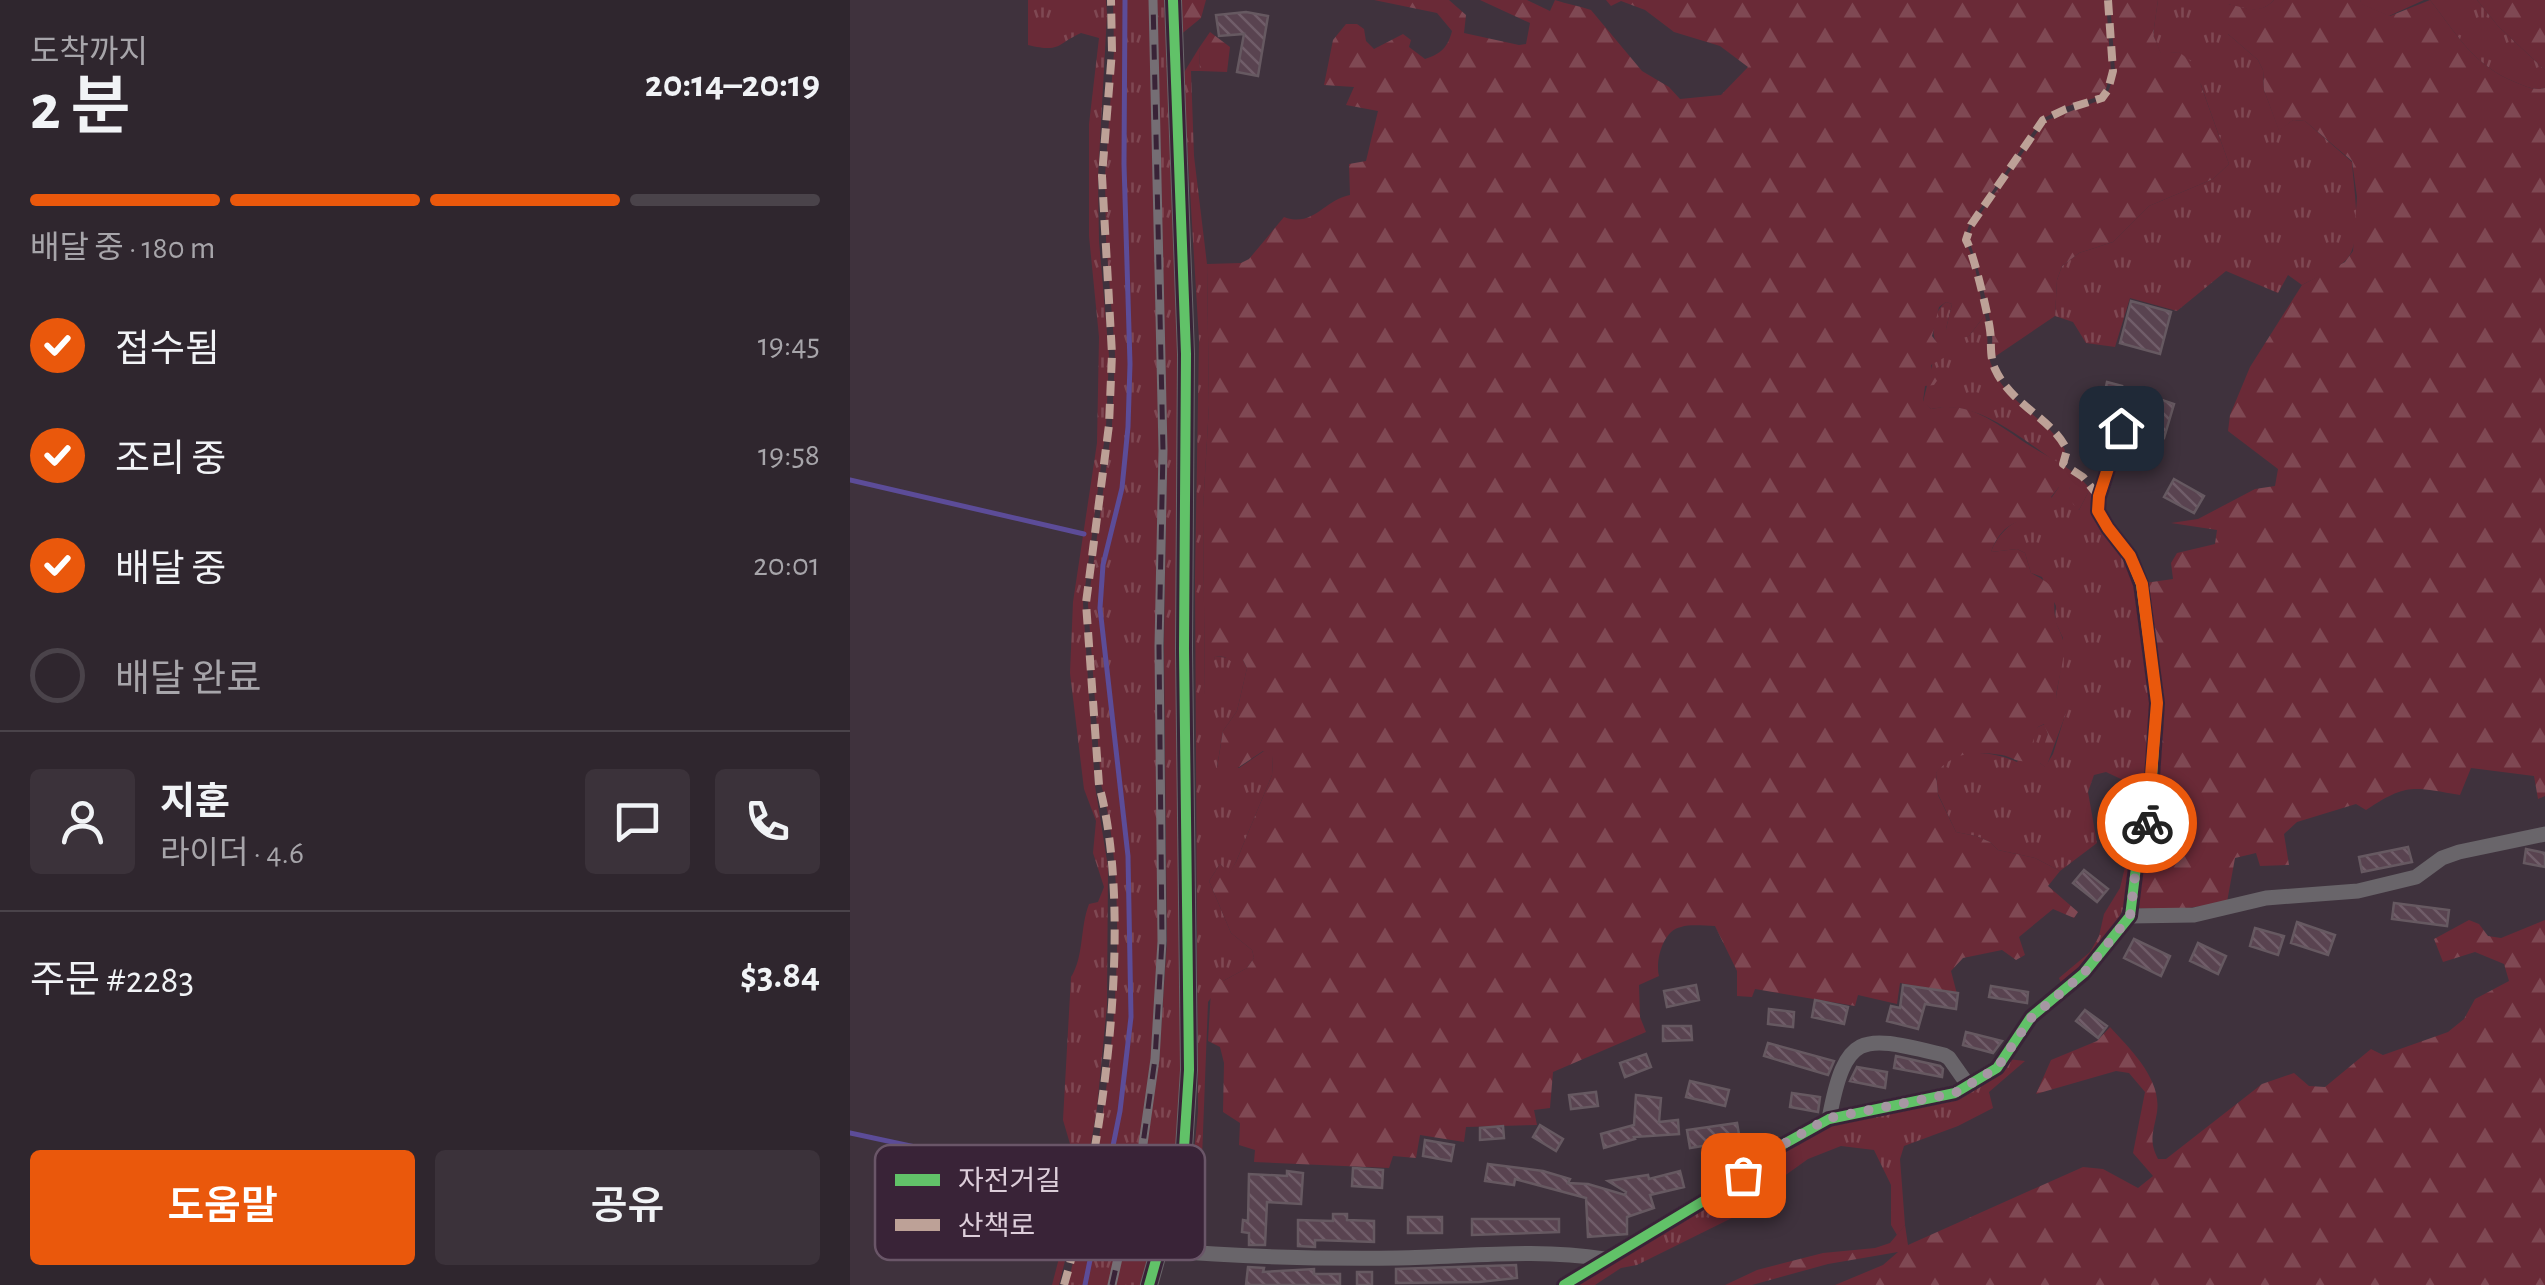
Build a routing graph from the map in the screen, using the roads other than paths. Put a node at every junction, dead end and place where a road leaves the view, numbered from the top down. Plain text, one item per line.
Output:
1 (1172, 0) edge
2 (2121, 428) dead end
3 (2545, 834) edge
4 (2130, 916) junction
5 (1968, 1084) junction
6 (1829, 1118) junction
7 (1185, 1145) edge
8 (1205, 1254) edge
9 (1604, 1259) junction
10 (1157, 1260) edge
11 (1149, 1285) edge
12 (1564, 1285) edge

1 - 7 street
2 - 4 street
3 - 4 street
4 - 5 street
5 - 6 street
5 - 6 street
6 - 9 street
8 - 9 street
9 - 12 street
10 - 11 street

